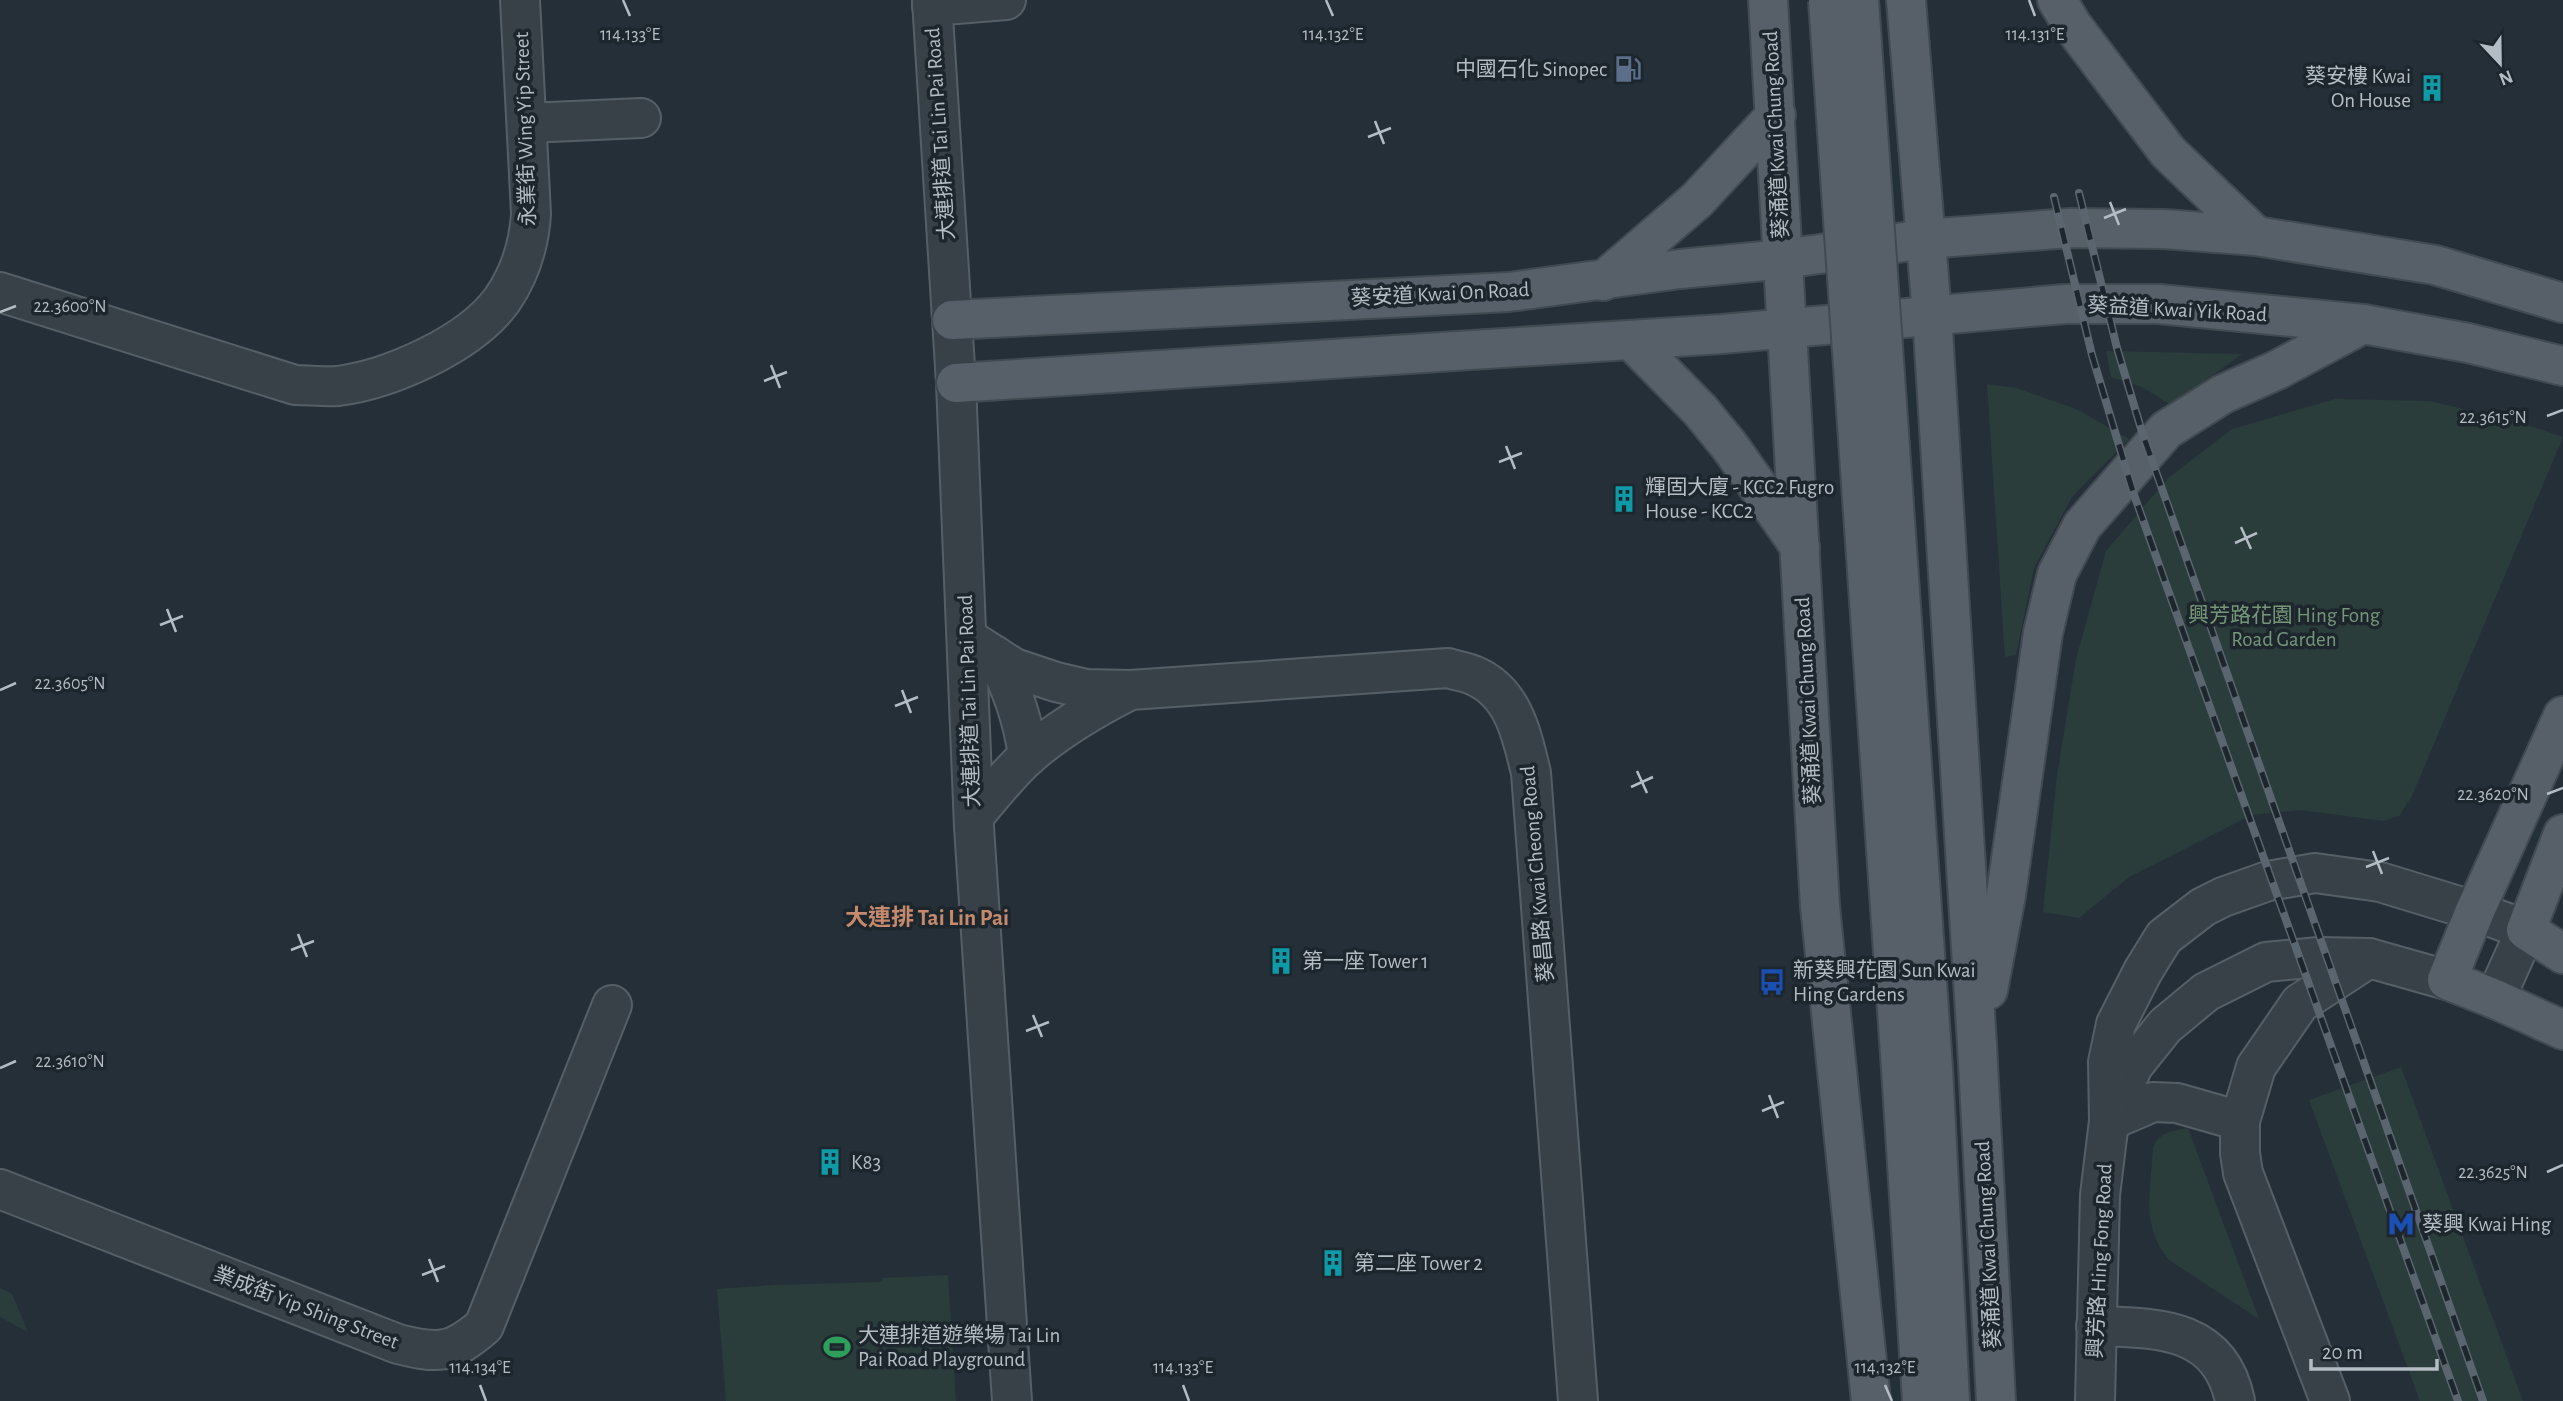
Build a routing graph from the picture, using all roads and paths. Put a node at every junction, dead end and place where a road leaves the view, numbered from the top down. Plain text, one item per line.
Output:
1 (520, 0) edge
2 (1006, 0) edge
3 (1768, 0) edge
4 (1828, 0) edge
5 (1859, 0) edge
6 (1906, 0) edge
7 (2057, 0) edge
8 (932, 3) edge
9 (1776, 114) junction
10 (641, 118) dead end
11 (527, 122) junction
12 (2256, 236) junction
13 (1925, 239) junction
14 (1784, 259) junction
15 (1603, 281) junction
16 (0, 292) edge
17 (2563, 303) edge
18 (1932, 314) junction
19 (952, 320) junction
20 (2363, 324) junction
21 (1787, 328) junction
22 (1632, 341) junction
23 (2563, 366) edge
24 (956, 383) junction
25 (1800, 547) junction
26 (981, 646) junction
27 (1130, 691) junction
28 (2563, 716) edge
29 (1028, 756) junction
30 (974, 816) junction
31 (2563, 834) edge
32 (2475, 911) junction
33 (2526, 930) junction
34 (2563, 954) edge
35 (2370, 958) junction
36 (2447, 980) junction
37 (2495, 999) junction
38 (612, 1005) dead end
39 (2563, 1030) edge
40 (1978, 1045) junction
41 (1917, 1068) junction
42 (2109, 1121) junction
43 (2240, 1121) junction
44 (0, 1189) edge
45 (2096, 1326) junction
46 (2326, 1398) edge
47 (1012, 1401) edge
48 (1578, 1401) edge
49 (1871, 1401) edge
50 (1922, 1401) edge
51 (1951, 1401) edge
52 (1996, 1401) edge
53 (2095, 1401) edge
54 (2235, 1401) edge

1 - 11 street, 永業街 Wing Yip Street
2 - 8 street
3 - 9 main road, 葵涌道 Kwai Chung Road
4 - 41 main road, bridge
5 - 41 main road, bridge
6 - 13 main road, 葵涌道 Kwai Chung Road
7 - 12 main road
8 - 19 street, 大連排道 Tai Lin Pai Road
9 - 14 main road, 葵涌道 Kwai Chung Road
9 - 15 main road
10 - 11 street
11 - 16 street, 永業街 Wing Yip Street
12 - 13 main road
12 - 17 main road
13 - 14 main road, 葵安道 Kwai On Road
13 - 18 main road, 葵涌道 Kwai Chung Road
14 - 15 main road, 葵安道 Kwai On Road
14 - 21 main road, 葵涌道 Kwai Chung Road
15 - 19 main road, 葵安道 Kwai On Road
18 - 20 main road, 葵益道 Kwai Yik Road
18 - 21 main road, 葵益道 Kwai Yik Road
18 - 40 main road, 葵涌道 Kwai Chung Road
19 - 24 street, 大連排道 Tai Lin Pai Road
20 - 23 main road, 葵益道 Kwai Yik Road
20 - 40 main road
21 - 22 main road
21 - 25 main road, 葵涌道 Kwai Chung Road
22 - 24 main road
22 - 25 main road
24 - 26 street, 大連排道 Tai Lin Pai Road
25 - 49 main road, 葵涌道 Kwai Chung Road
26 - 27 street, 葵昌路 Kwai Cheong Road
26 - 29 street
26 - 30 street, 大連排道 Tai Lin Pai Road
27 - 29 street
27 - 48 street, 葵昌路 Kwai Cheong Road
28 - 32 main road
29 - 30 street
30 - 47 street, 大連排道 Tai Lin Pai Road
31 - 33 main road
32 - 33 street, 興芳路 Hing Fong Road
32 - 36 main road
32 - 42 street, 興芳路 Hing Fong Road
33 - 34 main road
33 - 37 street
35 - 36 street, 興芳路 Hing Fong Road
35 - 42 street, 興芳路 Hing Fong Road
35 - 43 street
36 - 37 main road, 興芳路 Hing Fong Road
37 - 39 main road, 興芳路 Hing Fong Road
38 - 44 street, 業成街 Yip Shing Street
40 - 52 main road, 葵涌道 Kwai Chung Road
41 - 50 main road
41 - 51 main road
42 - 43 street
42 - 45 street, 興芳路 Hing Fong Road
43 - 46 street
45 - 53 street, 興芳路 Hing Fong Road
45 - 54 street

